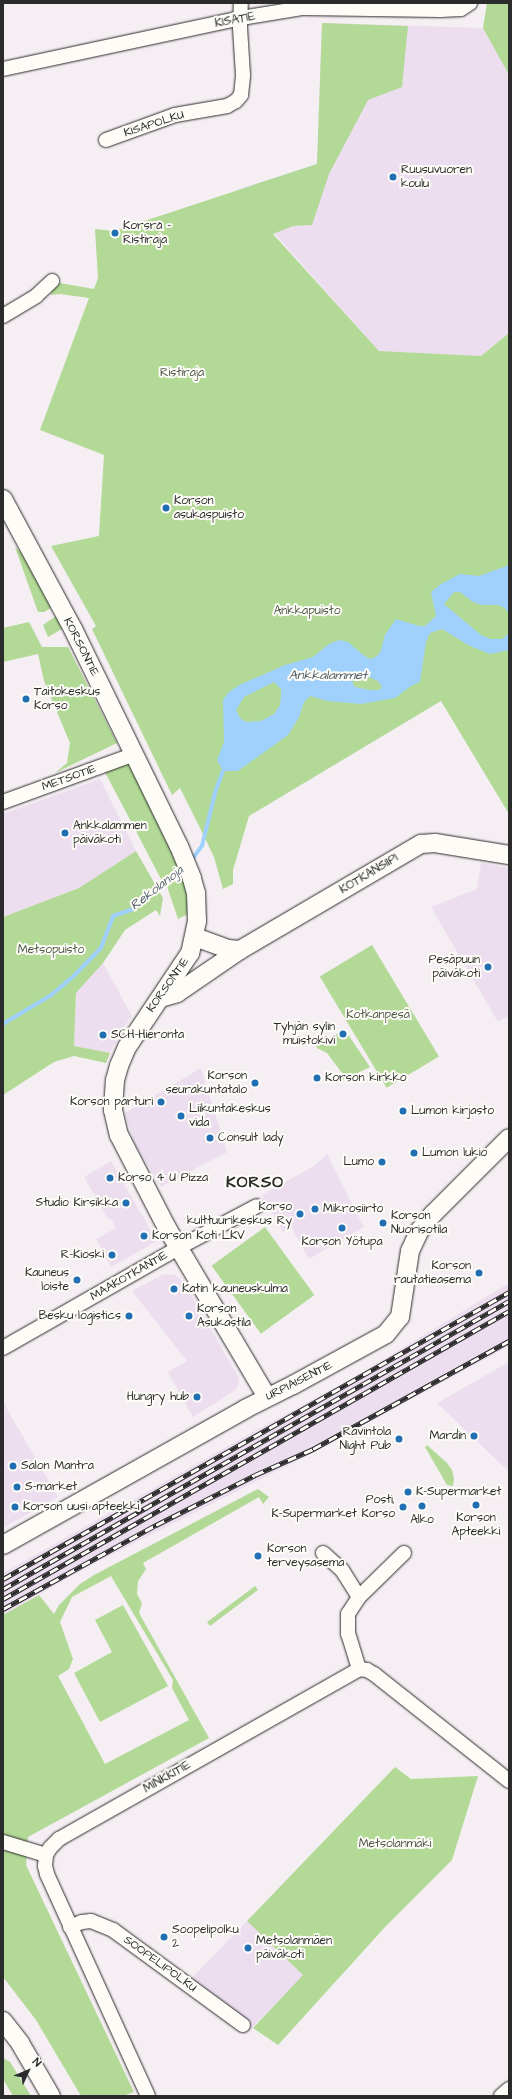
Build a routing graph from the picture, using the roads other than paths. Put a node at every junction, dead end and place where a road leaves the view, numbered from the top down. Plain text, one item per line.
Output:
1 (241, 3) edge
2 (470, 3) edge
3 (241, 18) junction
4 (3, 69) edge
5 (106, 140) dead end
6 (52, 281) dead end
7 (3, 316) edge
8 (3, 499) edge
9 (134, 754) junction
10 (3, 802) edge
11 (509, 855) edge
12 (193, 945) junction
13 (240, 950) junction
14 (222, 963) junction
15 (161, 998) junction
16 (509, 1138) edge
17 (256, 1206) dead end
18 (178, 1248) junction
19 (3, 1348) edge
20 (267, 1398) junction
21 (3, 1545) edge
22 (323, 1553) dead end
23 (404, 1553) dead end
24 (359, 1597) junction
25 (359, 1669) junction
26 (509, 1780) edge
27 (3, 1842) edge
28 (46, 1856) junction
29 (70, 1927) junction
30 (5, 2024) edge
31 (242, 2025) dead end
32 (509, 2089) edge
33 (41, 2096) edge
34 (51, 2096) edge
35 (148, 2096) edge
36 (501, 2096) edge

1 - 3 street, KISAPOLKU
2 - 3 street, KISATIE
3 - 4 street, KISATIE
3 - 5 street, KISAPOLKU
6 - 7 street
8 - 9 main road, KORSONTIE
9 - 10 street, METSOTIE
9 - 12 main road, KORSONTIE
11 - 13 main road, KOTKANSIIPI
12 - 13 main road
12 - 14 main road
12 - 15 main road, KORSONTIE
13 - 14 main road, KOTKANSIIPI
14 - 15 main road, KOTKANSIIPI
15 - 18 main road, KORSONTIE
16 - 20 main road, URPIAISENTIE
17 - 18 street, MAAKOTKANTIE
18 - 19 street, MAAKOTKANTIE
18 - 20 main road, KORSONTIE
20 - 21 main road, URPIAISENTIE
22 - 24 street
23 - 24 street
24 - 25 street
25 - 26 street
25 - 28 street, MINKKITIE
27 - 28 street
28 - 29 street
29 - 31 street, SOOPELIPOLKU
29 - 35 street
30 - 33 main road
30 - 34 main road
32 - 36 street

